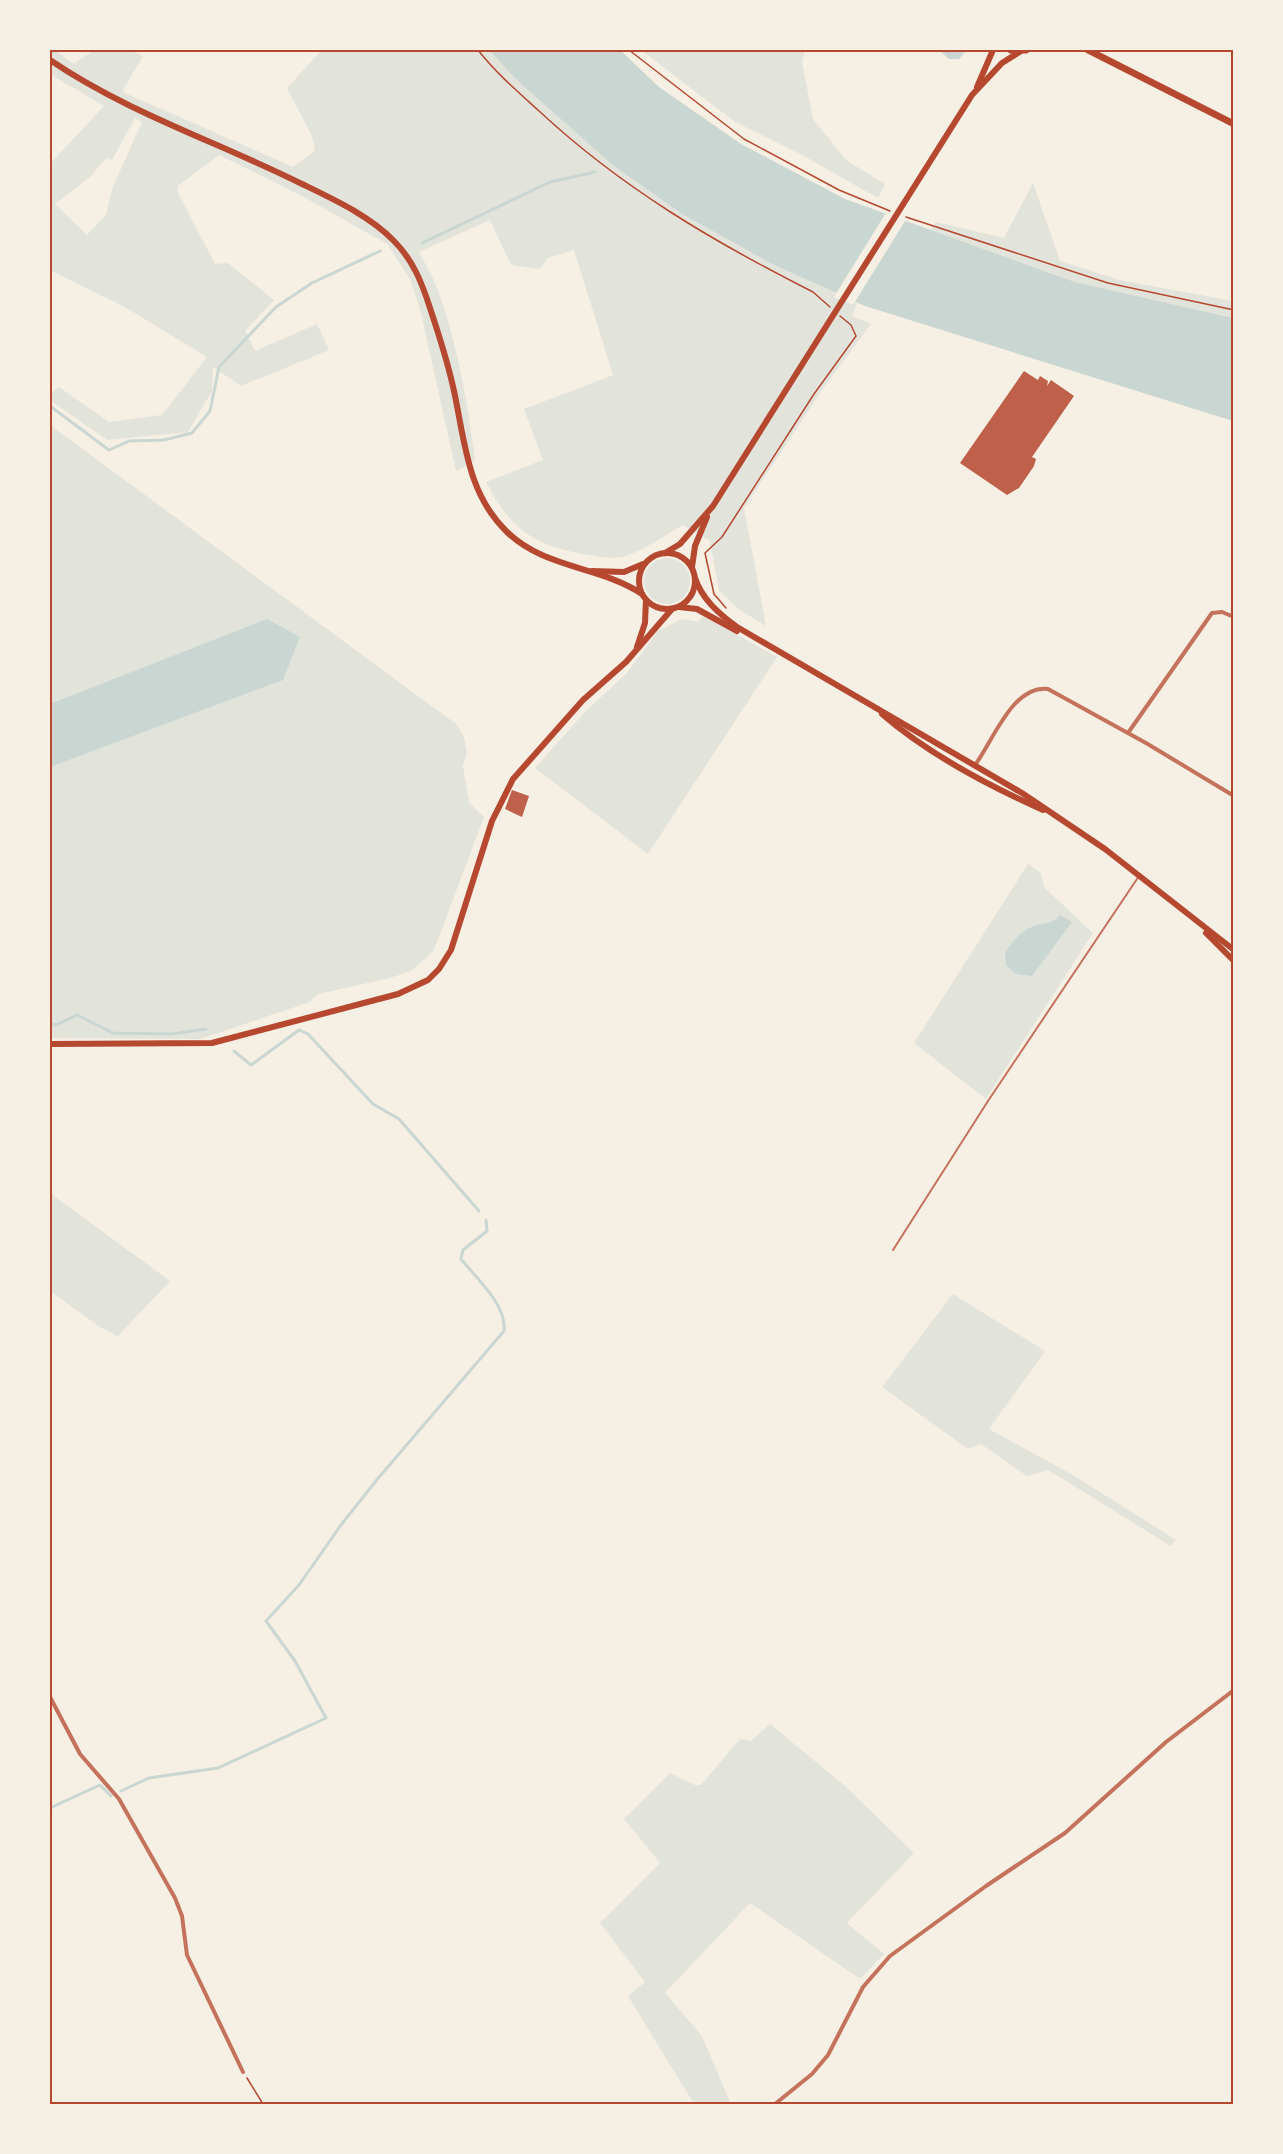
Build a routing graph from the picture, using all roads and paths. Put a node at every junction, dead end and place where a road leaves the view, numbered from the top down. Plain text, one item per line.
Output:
1 (478, 50) edge
2 (629, 50) edge
3 (993, 50) edge
4 (1011, 50) edge
5 (1024, 50) edge
6 (1080, 50) edge
7 (1088, 50) edge
8 (1099, 56) junction
9 (50, 60) edge
10 (972, 95) junction
11 (1233, 124) edge
12 (813, 292) dead end
13 (1233, 309) edge
14 (856, 336) dead end
15 (713, 506) junction
16 (665, 553) junction
17 (646, 562) junction
18 (692, 567) junction
19 (584, 570) junction
20 (695, 578) junction
21 (712, 590) dead end
22 (644, 597) junction
23 (676, 608) junction
24 (1233, 617) edge
25 (760, 641) junction
26 (632, 655) junction
27 (869, 704) junction
28 (1128, 733) junction
29 (975, 765) junction
30 (1233, 796) edge
31 (1056, 817) junction
32 (1139, 876) junction
33 (1198, 924) junction
34 (1233, 950) edge
35 (1233, 961) edge
36 (50, 1044) edge
37 (893, 1250) dead end
38 (1233, 1690) edge
39 (50, 1697) edge
40 (243, 2072) joint
41 (263, 2104) edge
42 (774, 2104) edge

1 - 12 path
2 - 13 path
3 - 10 main road
4 - 5 main road
5 - 10 main road
6 - 8 main road
7 - 8 main road
8 - 11 main road
9 - 19 main road
10 - 15 main road
14 - 21 path
15 - 16 main road
15 - 18 main road
16 - 17 main road
16 - 18 main road
17 - 19 main road
17 - 22 main road
18 - 20 main road
19 - 22 main road
20 - 23 main road
20 - 25 main road
22 - 23 main road
22 - 26 main road
23 - 25 main road
23 - 26 main road
24 - 28 street
25 - 27 main road
26 - 36 main road
27 - 29 main road
27 - 31 main road
28 - 29 street
28 - 30 street
29 - 31 main road
31 - 32 main road
32 - 33 main road
32 - 37 lane
33 - 34 main road
33 - 35 main road
38 - 42 street
39 - 40 street
40 - 41 path

